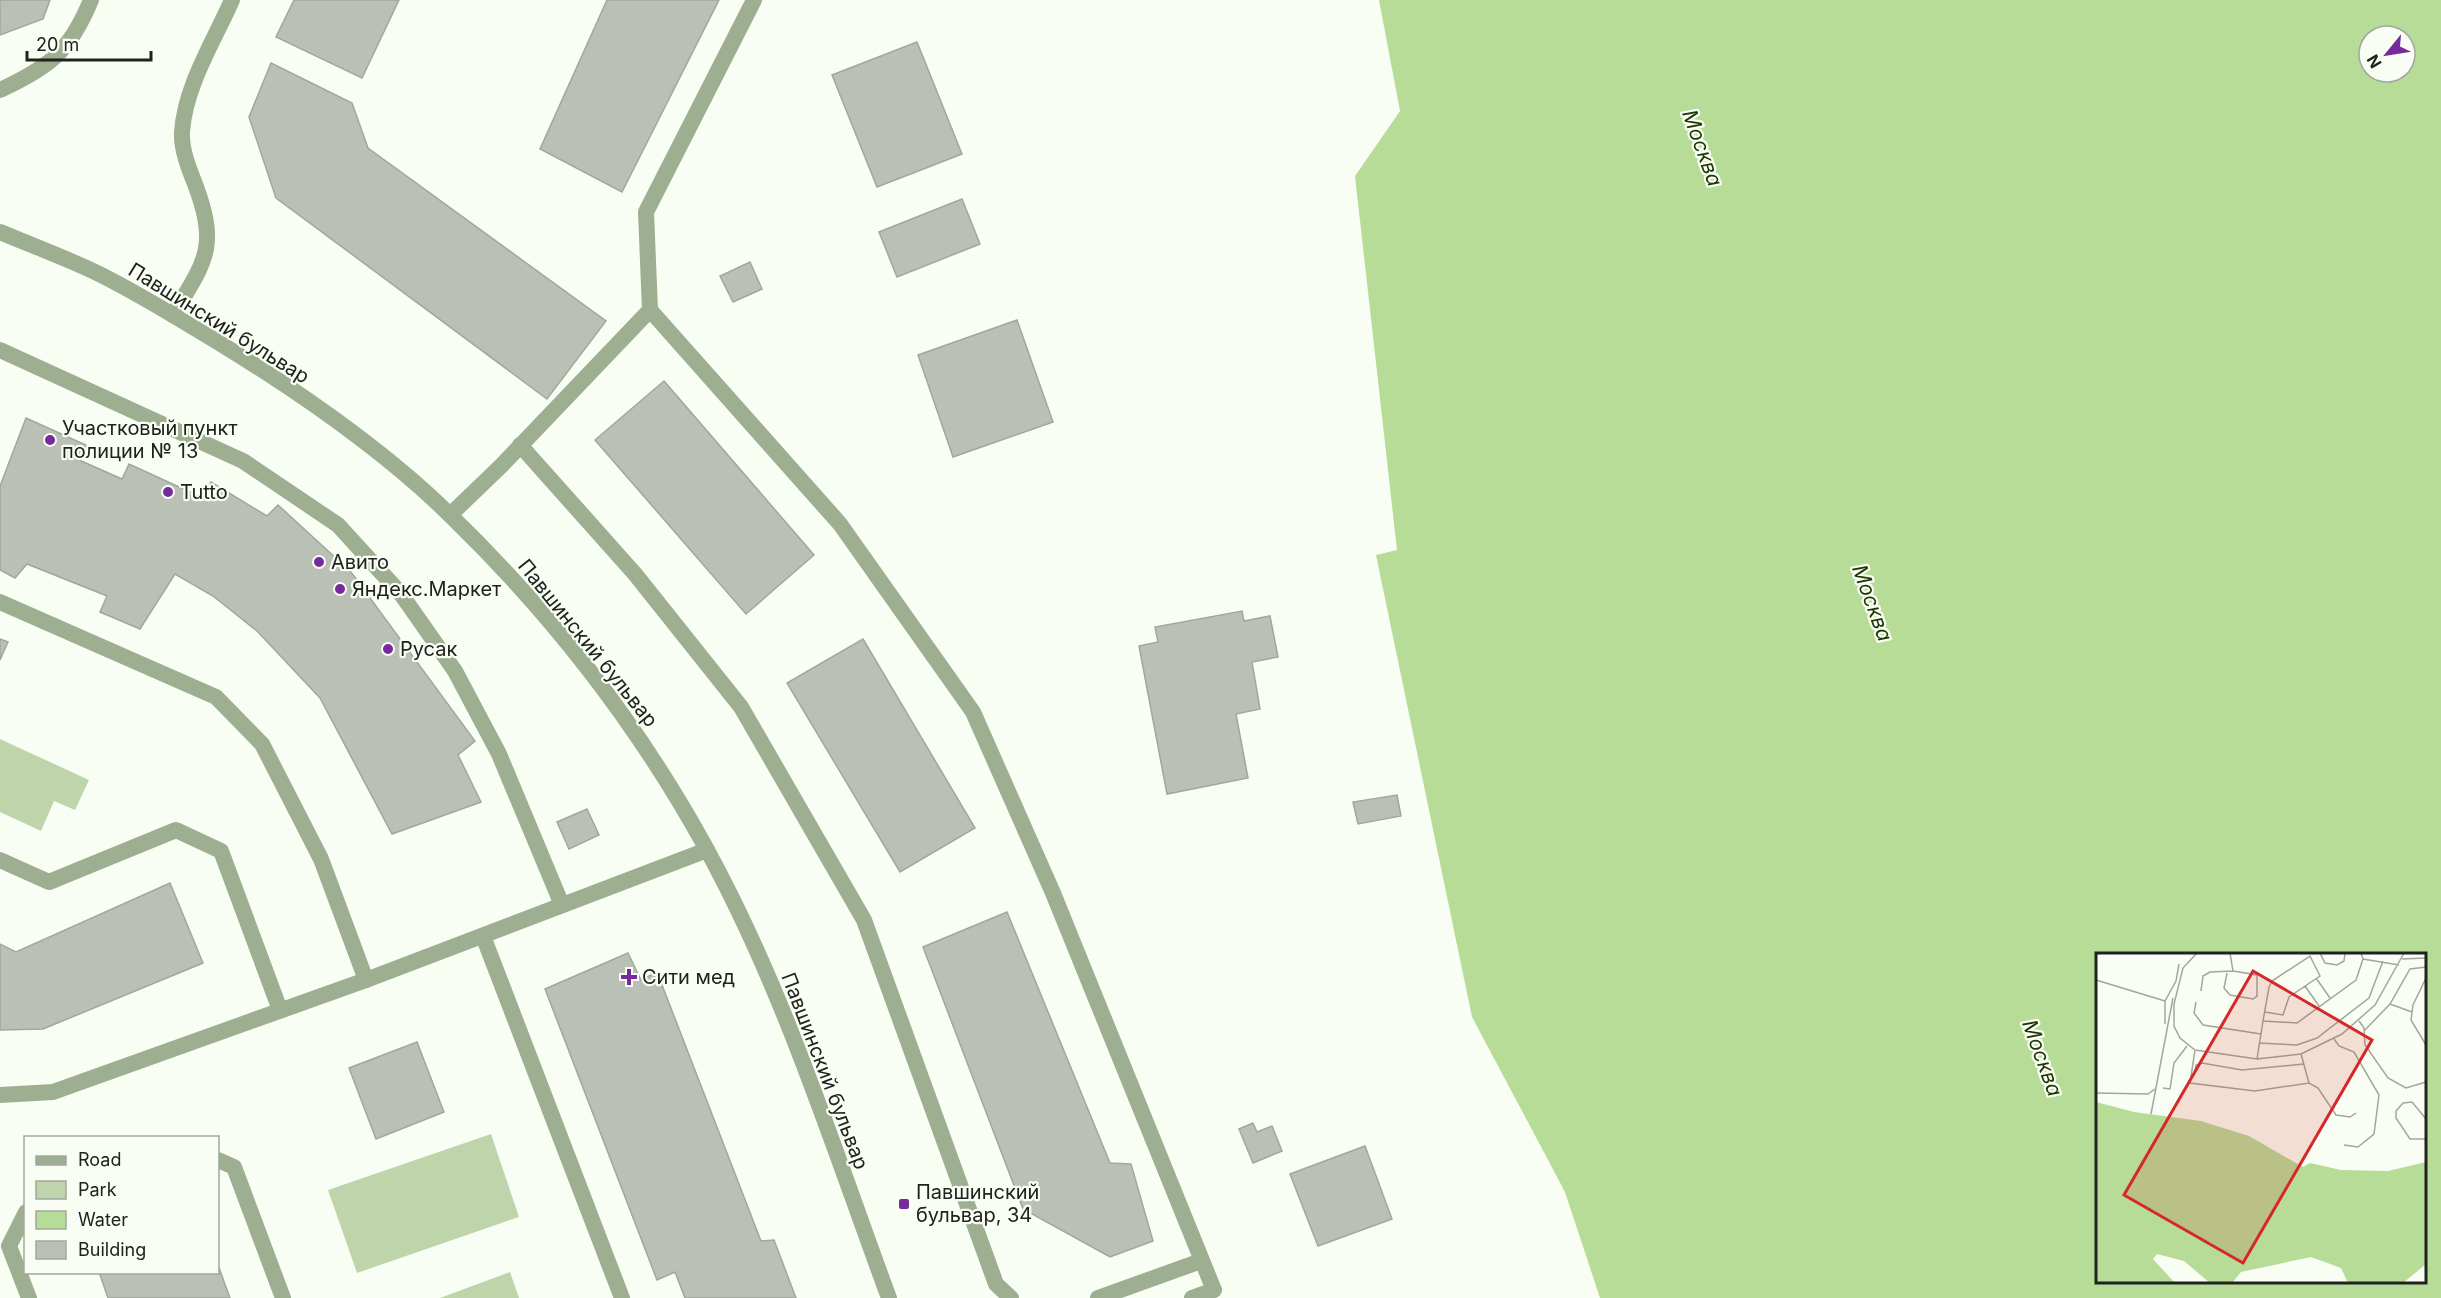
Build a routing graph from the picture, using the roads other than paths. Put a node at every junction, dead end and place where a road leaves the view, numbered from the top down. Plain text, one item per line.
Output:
1 (91, 0) edge
2 (232, 0) edge
3 (753, 0) edge
4 (0, 90) edge
5 (0, 232) edge
6 (650, 310) junction
7 (173, 315) junction
8 (0, 350) edge
9 (520, 445) junction
10 (450, 515) junction
11 (0, 602) edge
12 (707, 850) junction
13 (0, 860) edge
14 (562, 905) junction
15 (483, 936) junction
16 (366, 980) junction
17 (280, 1010) junction
18 (0, 1095) edge
19 (219, 1160) edge
20 (24, 1216) edge
21 (1201, 1261) junction
22 (29, 1298) edge
23 (283, 1298) edge
24 (622, 1298) edge
25 (889, 1298) edge
26 (1011, 1298) edge
27 (1098, 1298) edge
28 (1192, 1298) edge

1 - 4 street
2 - 7 street
3 - 6 street
5 - 7 street, Павшинский бульвар
6 - 9 street
6 - 21 street
7 - 10 street, Павшинский бульвар
8 - 14 street
9 - 10 street
9 - 26 street
10 - 12 street, Павшинский бульвар
11 - 16 street
12 - 14 street
12 - 25 street, Павшинский бульвар
13 - 17 street
14 - 15 street
15 - 16 street
15 - 24 street
16 - 17 street
17 - 18 street
19 - 23 street
20 - 22 street
21 - 27 street
21 - 28 street

